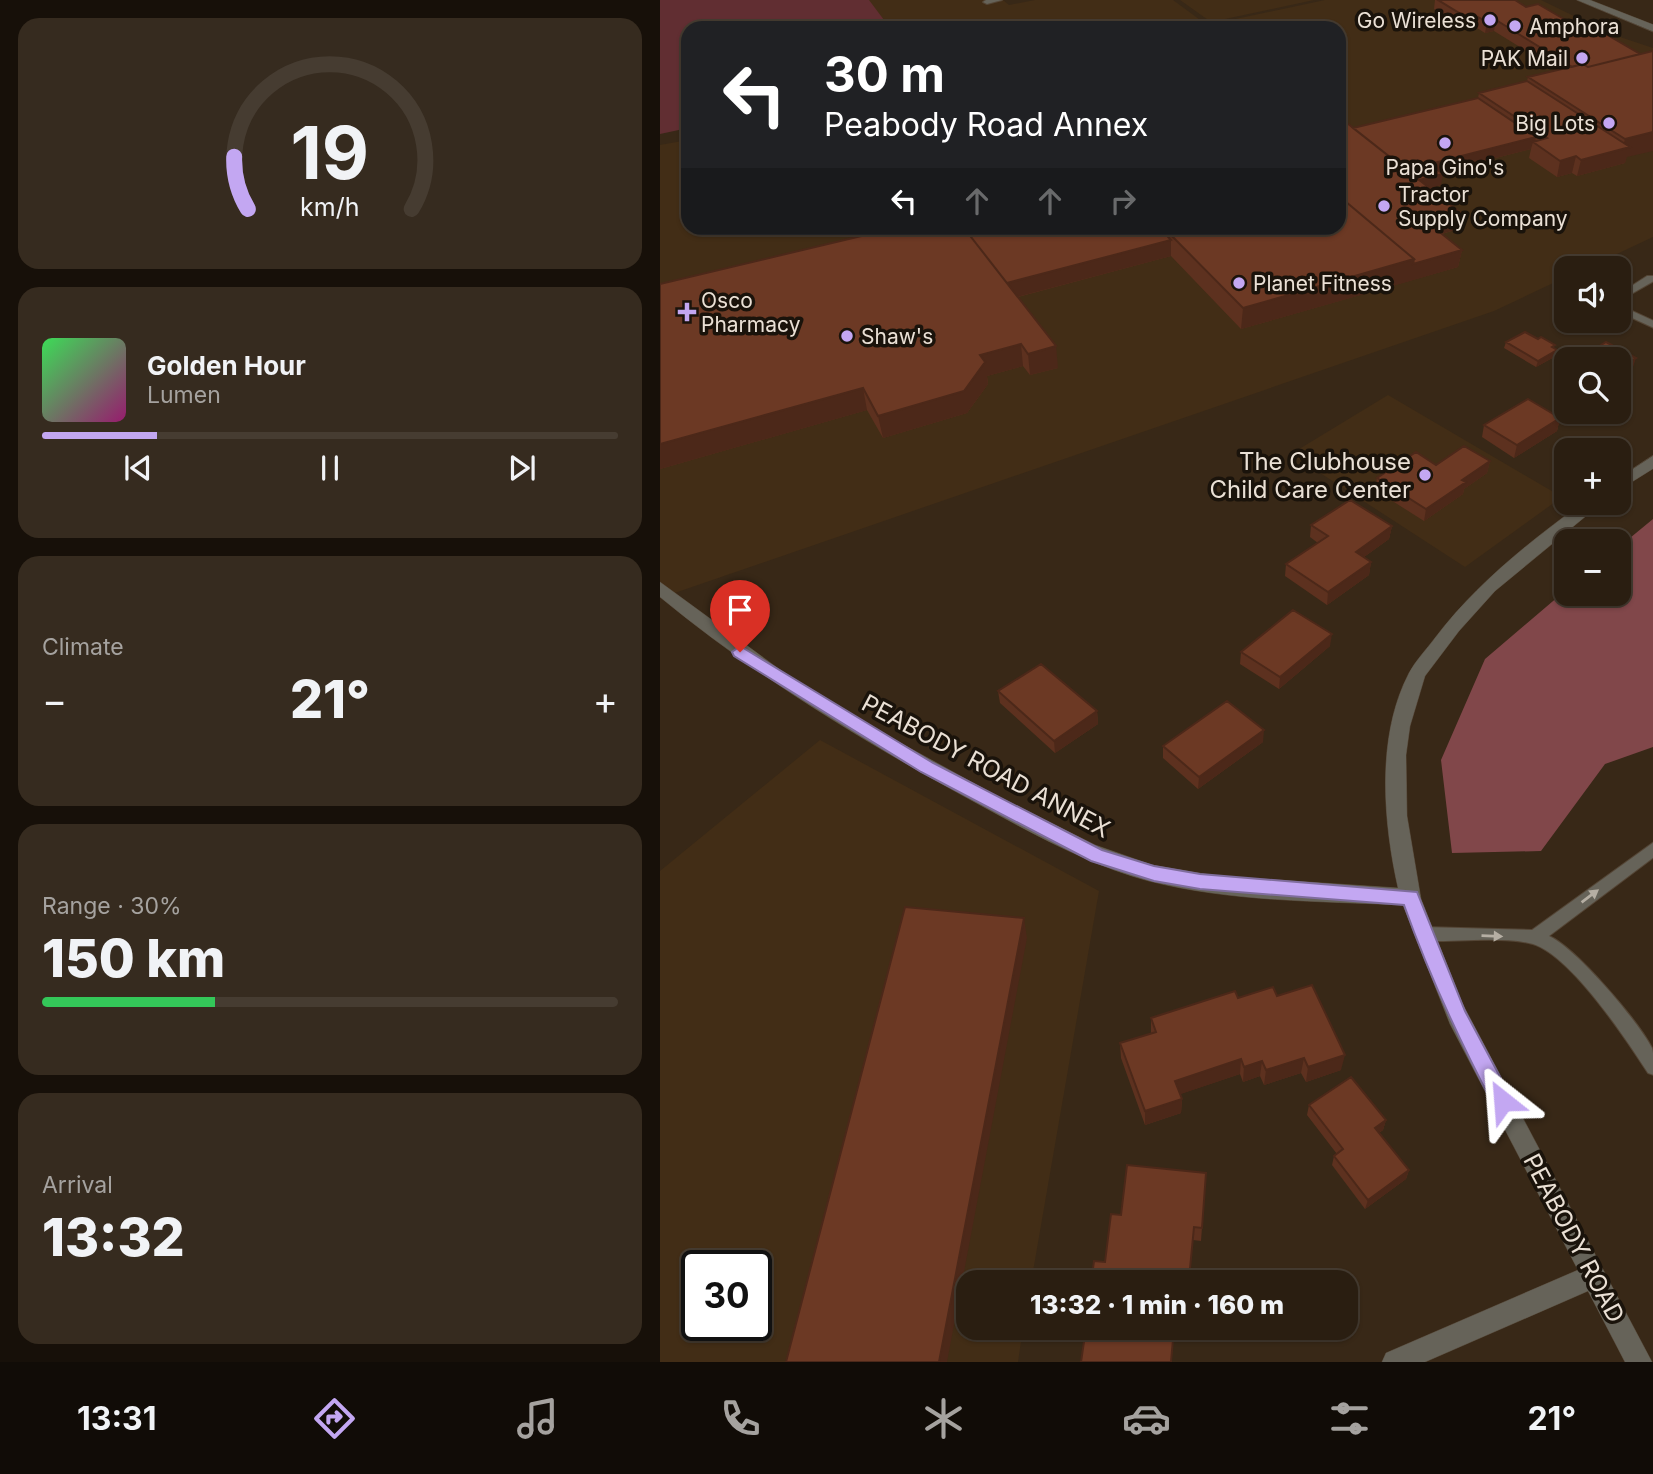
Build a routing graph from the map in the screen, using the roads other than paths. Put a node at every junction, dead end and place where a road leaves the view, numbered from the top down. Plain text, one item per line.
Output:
1 (998, 0) edge
2 (1582, 0) edge
3 (987, 2) dead end
4 (1653, 29) edge
5 (1651, 278) dead end
6 (1631, 290) edge
7 (1631, 314) edge
8 (1653, 325) edge
9 (1653, 460) edge
10 (1631, 476) edge
11 (1577, 515) edge
12 (660, 588) edge
13 (1653, 849) edge
14 (1411, 897) junction
15 (1424, 934) junction
16 (1535, 937) junction
17 (1653, 1067) edge
18 (1594, 1276) junction
19 (1395, 1362) edge
20 (1639, 1362) edge

1 - 3 lane
2 - 4 street
5 - 6 lane
7 - 8 lane
9 - 10 street
11 - 14 street, PEABODY ROAD
12 - 14 street, PEABODY ROAD ANNEX
16 -> 13 lane
14 - 15 street, PEABODY ROAD
15 -> 16 lane
15 - 18 street, PEABODY ROAD
16 - 17 lane
18 - 19 street
18 - 20 street, PEABODY ROAD

